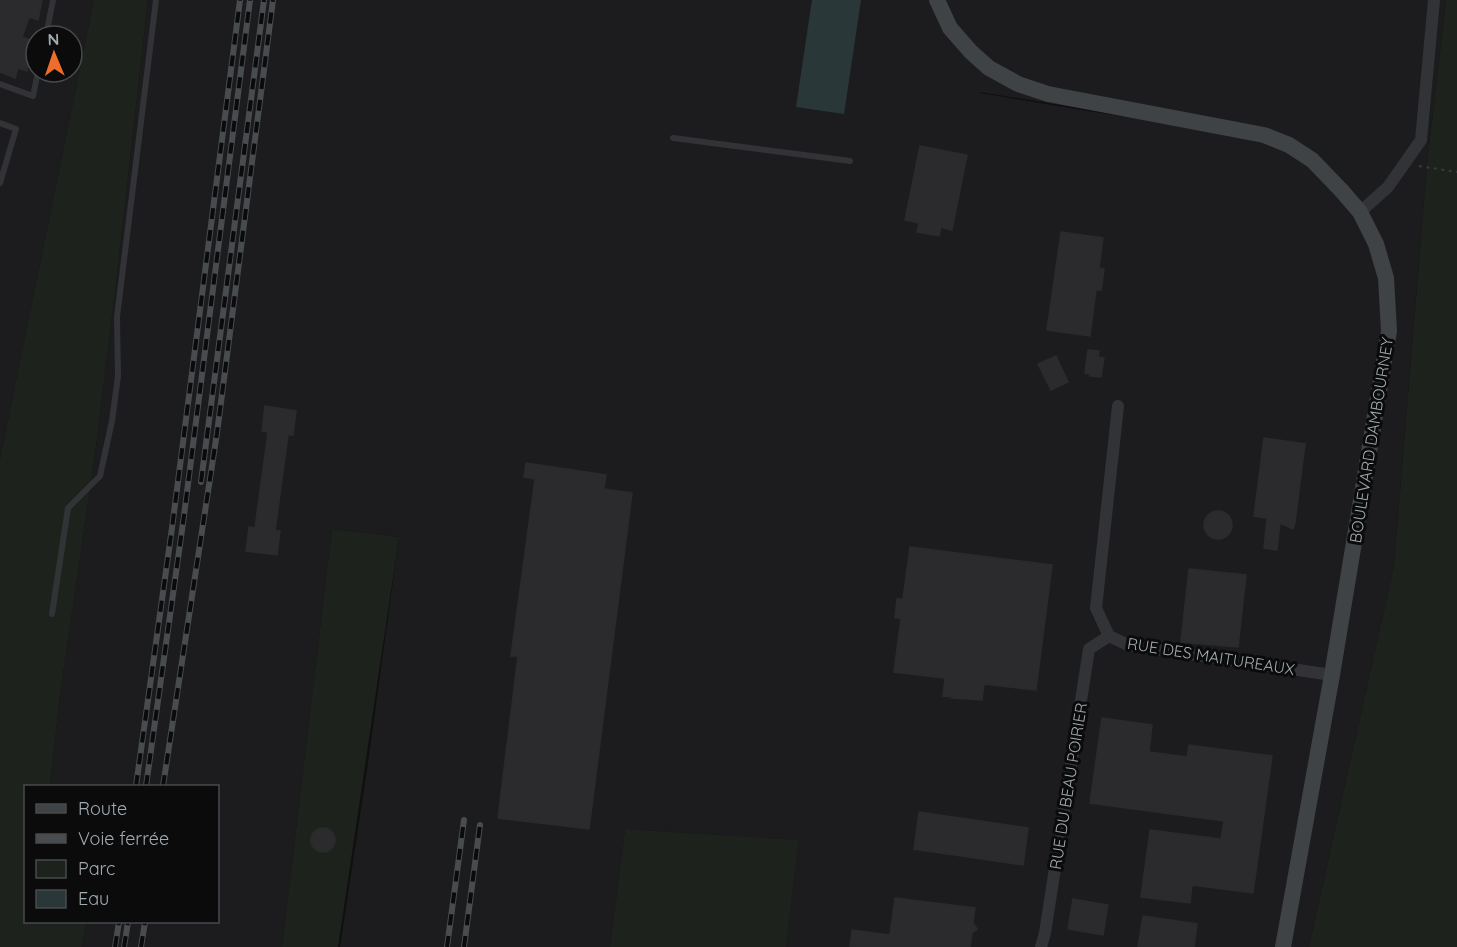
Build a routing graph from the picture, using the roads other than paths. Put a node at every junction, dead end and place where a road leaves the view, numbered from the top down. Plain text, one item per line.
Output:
1 (53, 0) edge
2 (156, 0) edge
3 (937, 0) edge
4 (1434, 0) edge
5 (48, 24) edge
6 (0, 84) edge
7 (36, 84) edge
8 (0, 123) edge
9 (673, 138) dead end
10 (850, 161) dead end
11 (0, 183) edge
12 (1360, 212) junction
13 (1118, 406) dead end
14 (52, 614) dead end
15 (1109, 636) junction
16 (1332, 675) junction
17 (1041, 947) edge
18 (1283, 947) edge

1 - 5 lane
2 - 14 lane
3 - 12 street, BOULEVARD DAMBOURNEY
4 - 12 street
6 - 7 lane
8 - 11 lane
9 - 10 lane
12 - 16 street, BOULEVARD DAMBOURNEY
13 - 15 street, RUE DES MAITUREAUX
15 - 16 street, RUE DES MAITUREAUX
15 - 17 street, RUE DU BEAU POIRIER
16 - 18 street, BOULEVARD DAMBOURNEY

